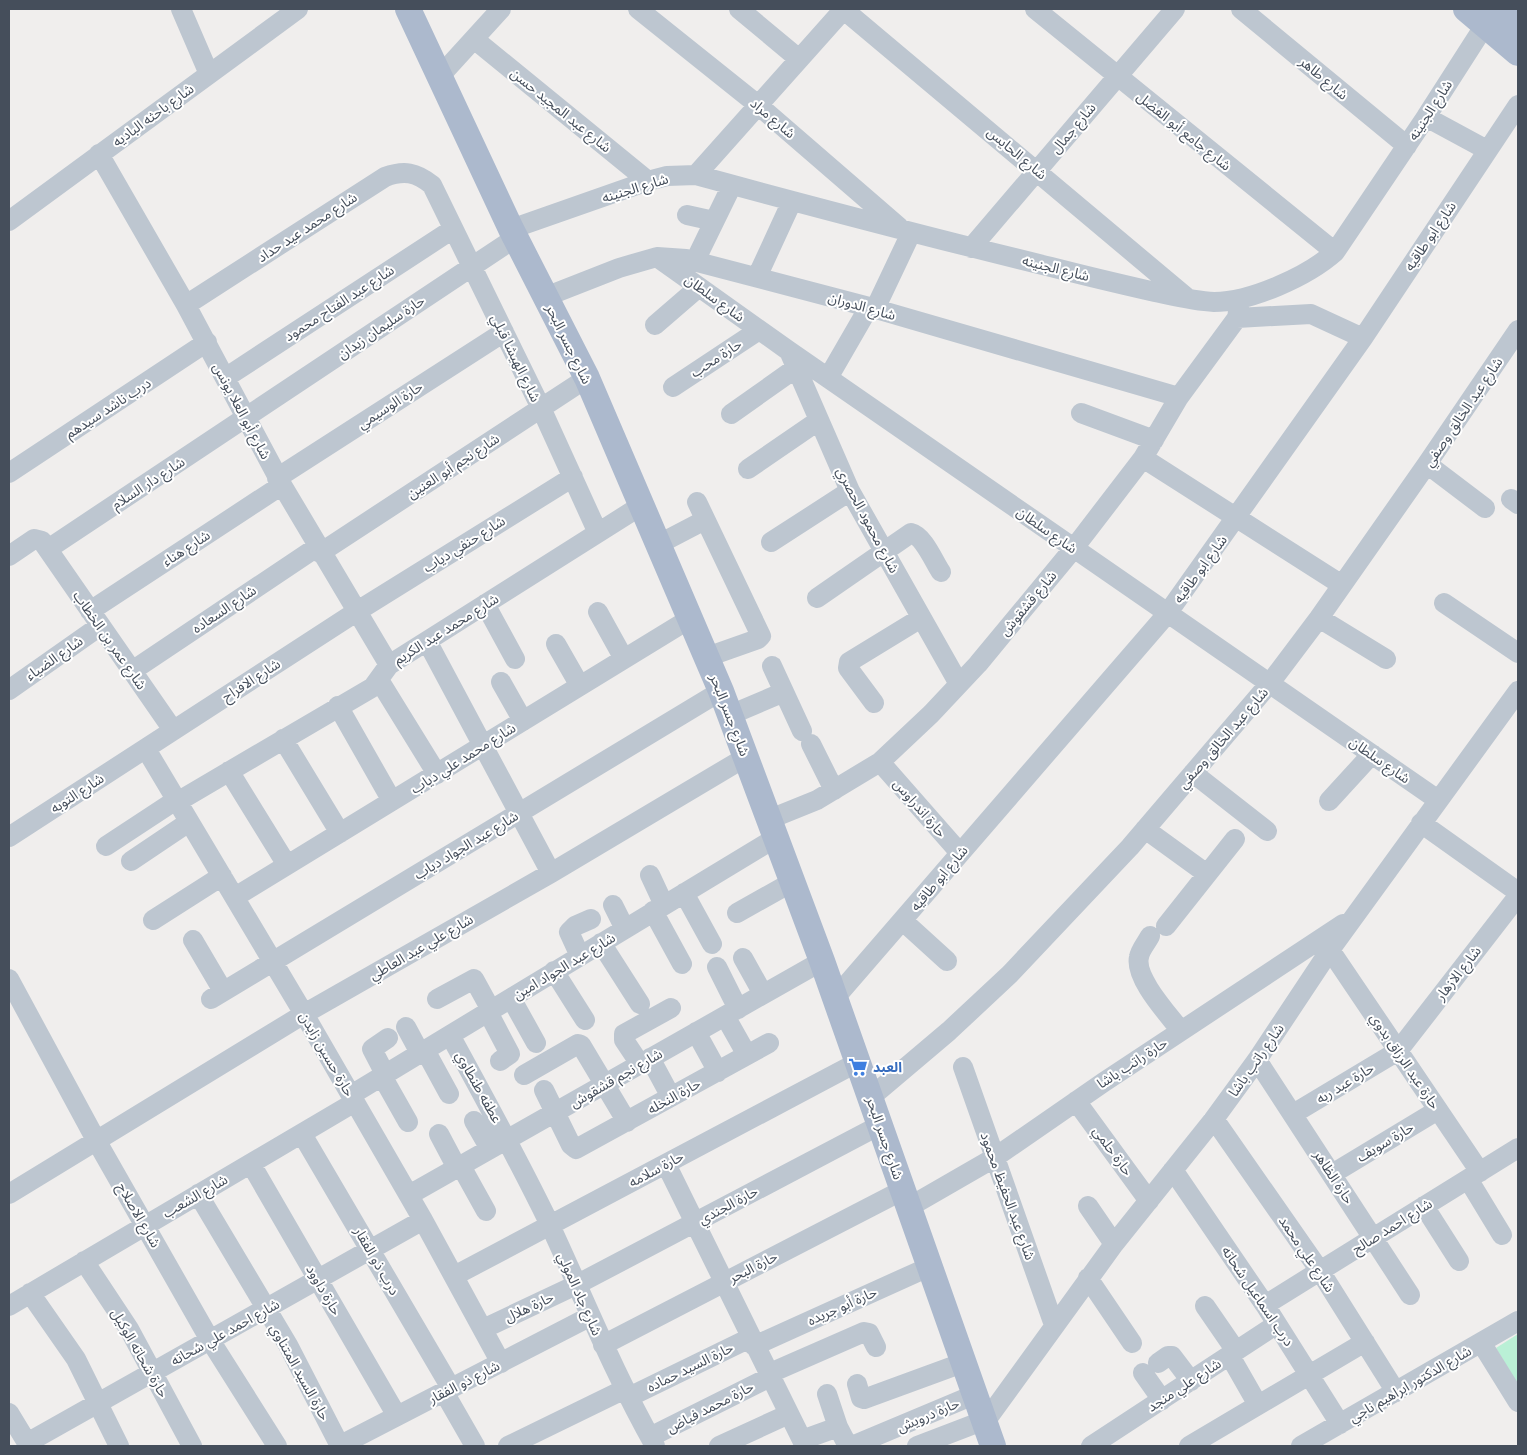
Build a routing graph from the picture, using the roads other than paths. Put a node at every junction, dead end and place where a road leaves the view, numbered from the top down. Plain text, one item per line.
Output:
1 (181, 9) edge
2 (298, 9) edge
3 (408, 9) edge
4 (501, 9) edge
5 (638, 9) edge
6 (739, 9) edge
7 (843, 9) edge
8 (1035, 9) edge
9 (1175, 9) edge
10 (1241, 9) edge
11 (1466, 9) edge
12 (1492, 17) edge
13 (1518, 26) edge
14 (474, 39) junction
15 (1518, 53) edge
16 (799, 59) junction
17 (209, 74) junction
18 (440, 76) junction
19 (1117, 76) junction
20 (758, 105) junction
21 (1518, 105) edge
22 (1426, 117) junction
23 (1406, 146) junction
24 (1487, 150) junction
25 (99, 154) junction
26 (1037, 170) junction
27 (696, 175) junction
28 (648, 181) junction
29 (432, 185) joint
30 (732, 185) junction
31 (792, 201) junction
32 (686, 215) dead end
33 (9, 221) edge
34 (714, 221) junction
35 (453, 229) junction
36 (907, 232) junction
37 (513, 233) junction
38 (971, 248) junction
39 (1334, 252) junction
40 (657, 257) junction
41 (695, 261) junction
42 (472, 267) junction
43 (757, 277) junction
44 (699, 287) junction
45 (545, 297) junction
46 (1189, 299) junction
47 (186, 305) junction
48 (872, 308) junction
49 (1238, 309) junction
50 (655, 325) dead end
51 (759, 330) junction
52 (1518, 330) edge
53 (504, 332) junction
54 (1363, 338) junction
55 (206, 342) junction
56 (792, 359) junction
57 (225, 378) junction
58 (587, 378) junction
59 (828, 378) junction
60 (673, 387) dead end
61 (1179, 397) junction
62 (541, 408) junction
63 (1081, 413) dead end
64 (731, 414) dead end
65 (248, 417) junction
66 (818, 421) junction
67 (1154, 440) junction
68 (1144, 458) junction
69 (1428, 464) junction
70 (748, 469) dead end
71 (9, 473) edge
72 (573, 477) junction
73 (279, 481) junction
74 (850, 491) junction
75 (642, 505) junction
76 (1485, 508) dead end
77 (1238, 517) junction
78 (598, 532) junction
79 (771, 542) dead end
80 (659, 544) junction
81 (1074, 548) junction
82 (48, 549) junction
83 (318, 550) junction
84 (884, 552) junction
85 (9, 556) edge
86 (941, 572) dead end
87 (1342, 585) junction
88 (817, 598) dead end
89 (1444, 603) dead end
90 (486, 604) junction
91 (356, 612) junction
92 (598, 612) dead end
93 (1167, 614) junction
94 (95, 618) junction
95 (691, 618) junction
96 (921, 618) junction
97 (1318, 618) junction
98 (427, 641) junction
99 (556, 644) dead end
100 (1518, 653) edge
101 (707, 657) junction
102 (515, 659) dead end
103 (624, 659) junction
104 (1386, 659) dead end
105 (772, 666) dead end
106 (132, 671) junction
107 (384, 673) junction
108 (501, 682) dead end
109 (1270, 683) junction
110 (959, 684) junction
111 (580, 686) junction
112 (9, 690) edge
113 (1518, 691) edge
114 (784, 692) junction
115 (726, 703) junction
116 (874, 703) dead end
117 (338, 706) junction
118 (523, 721) junction
119 (173, 730) junction
120 (283, 739) junction
121 (482, 745) junction
122 (146, 749) junction
123 (1372, 754) junction
124 (746, 757) junction
125 (880, 762) junction
126 (229, 771) junction
127 (1193, 772) junction
128 (437, 774) junction
129 (834, 790) junction
130 (1438, 800) junction
131 (176, 801) junction
132 (392, 801) junction
133 (1329, 801) dead end
134 (519, 813) junction
135 (189, 822) junction
136 (1421, 823) junction
137 (773, 828) junction
138 (1145, 829) junction
139 (1268, 831) dead end
140 (340, 833) junction
141 (9, 837) edge
142 (1235, 838) dead end
143 (106, 846) dead end
144 (960, 854) junction
145 (132, 861) dead end
146 (287, 865) junction
147 (551, 873) junction
148 (1207, 874) junction
149 (650, 875) dead end
150 (222, 876) junction
151 (794, 881) junction
152 (684, 893) junction
153 (1518, 894) edge
154 (234, 897) junction
155 (614, 905) dead end
156 (659, 908) junction
157 (737, 913) dead end
158 (1354, 917) junction
159 (591, 919) dead end
160 (153, 920) dead end
161 (903, 921) junction
162 (624, 929) junction
163 (193, 940) dead end
164 (601, 943) junction
165 (712, 944) dead end
166 (1330, 950) junction
167 (580, 956) junction
168 (743, 958) dead end
169 (822, 961) junction
170 (947, 961) dead end
171 (272, 962) junction
172 (682, 964) dead end
173 (717, 967) dead end
174 (554, 972) junction
175 (9, 979) edge
176 (763, 994) junction
177 (511, 998) junction
178 (836, 998) junction
179 (437, 999) dead end
180 (640, 1004) dead end
181 (671, 1008) dead end
182 (489, 1011) junction
183 (731, 1012) junction
184 (304, 1014) junction
185 (585, 1020) dead end
186 (406, 1027) dead end
187 (1181, 1031) junction
188 (696, 1032) junction
189 (450, 1035) junction
190 (388, 1038) dead end
191 (536, 1043) dead end
192 (769, 1043) dead end
193 (1398, 1051) junction
194 (422, 1052) junction
195 (747, 1055) junction
196 (1257, 1060) junction
197 (500, 1061) dead end
198 (645, 1061) junction
199 (858, 1062) junction
200 (963, 1067) dead end
201 (718, 1072) junction
202 (384, 1075) junction
203 (524, 1075) dead end
204 (605, 1084) junction
205 (544, 1090) dead end
206 (449, 1094) dead end
207 (671, 1097) junction
208 (871, 1097) junction
209 (353, 1098) junction
210 (1076, 1101) junction
211 (1438, 1110) junction
212 (555, 1112) junction
213 (1293, 1114) junction
214 (1214, 1119) junction
215 (474, 1121) dead end
216 (408, 1122) dead end
217 (627, 1122) junction
218 (880, 1124) junction
219 (302, 1134) junction
220 (438, 1134) dead end
221 (508, 1139) junction
222 (96, 1140) junction
223 (1518, 1148) edge
224 (490, 1149) junction
225 (994, 1158) junction
226 (250, 1164) junction
227 (666, 1164) junction
228 (459, 1167) junction
229 (1173, 1170) junction
230 (1332, 1174) junction
231 (1474, 1176) junction
232 (9, 1194) edge
233 (198, 1194) junction
234 (409, 1195) junction
235 (906, 1199) junction
236 (1149, 1201) junction
237 (1088, 1206) dead end
238 (1424, 1206) junction
239 (486, 1210) dead end
240 (423, 1220) junction
241 (695, 1222) junction
242 (145, 1226) junction
243 (550, 1226) junction
244 (1502, 1235) dead end
245 (1373, 1238) junction
246 (1114, 1244) junction
247 (370, 1250) junction
248 (84, 1261) junction
249 (1459, 1261) dead end
250 (931, 1266) junction
251 (1320, 1271) junction
252 (454, 1276) junction
253 (1088, 1278) junction
254 (318, 1280) junction
255 (725, 1282) junction
256 (576, 1285) junction
257 (30, 1293) junction
258 (1410, 1295) dead end
259 (1265, 1305) junction
260 (9, 1306) edge
261 (1205, 1306) dead end
262 (265, 1309) junction
263 (590, 1317) junction
264 (1518, 1321) edge
265 (1277, 1324) junction
266 (1054, 1325) junction
267 (483, 1329) junction
268 (210, 1340) junction
269 (752, 1342) junction
270 (1365, 1342) junction
271 (1132, 1343) dead end
272 (1482, 1344) junction
273 (602, 1345) junction
274 (876, 1347) dead end
275 (1233, 1354) junction
276 (965, 1362) junction
277 (501, 1363) junction
278 (152, 1373) junction
279 (769, 1375) junction
280 (1310, 1375) junction
281 (1191, 1381) junction
282 (857, 1384) dead end
283 (448, 1390) junction
284 (1396, 1392) junction
285 (627, 1393) junction
286 (827, 1394) dead end
287 (976, 1394) junction
288 (1162, 1400) junction
289 (1518, 1402) edge
290 (97, 1404) junction
291 (1258, 1405) junction
292 (9, 1413) edge
293 (789, 1414) junction
294 (397, 1416) junction
295 (985, 1421) junction
296 (1340, 1424) junction
297 (838, 1427) junction
298 (653, 1442) edge
299 (803, 1443) edge
300 (28, 1445) edge
301 (119, 1446) edge
302 (192, 1446) edge
303 (278, 1446) edge
304 (340, 1446) edge
305 (475, 1446) edge
306 (508, 1446) edge
307 (719, 1446) edge
308 (848, 1446) edge
309 (852, 1446) edge
310 (917, 1446) edge
311 (993, 1446) edge
312 (1091, 1446) edge
313 (1189, 1446) edge
314 (1301, 1446) edge

1 - 17 street
2 - 17 street, شارع باحثه الباديه
3 - 18 main road, شارع جسر البحر
4 - 14 street
5 - 20 street, شارع مراد
6 - 16 street
7 - 16 street
7 - 26 street, شارع الحايس
8 - 19 street, شارع جامع أبو الفضل
9 - 19 street, شارع جمال
10 - 23 street, شارع طاهر
11 - 12 main road
12 - 13 main road
12 - 15 main road
12 - 22 street, شارع الجنينه
14 - 18 street
14 - 28 street, شارع عبد المجيد حسن
16 - 20 street
17 - 25 street, شارع باحثه الباديه
18 - 37 main road, شارع جسر البحر
19 - 26 street, شارع جمال
19 - 39 street, شارع جامع أبو الفضل
20 - 27 street
20 - 36 street, شارع مراد
21 - 24 street, شارع ابو طاقيه
22 - 23 street, شارع الجنينه
22 - 24 street
23 - 39 street, شارع الجنينه
24 - 54 street, شارع ابو طاقيه
25 - 33 street, شارع باحثه الباديه
25 - 47 street, شارع أبو العلا يونس
26 - 38 street, شارع جمال
26 - 46 street, شارع الحايس
27 - 28 street, شارع الجنينه
27 - 30 street, شارع الجنينه
28 - 37 street, شارع الجنينه
29 - 35 street, شارع الهيشا قبلي
29 - 47 street, شارع محمد عيد حداد
30 - 31 street, شارع الجنينه
30 - 34 street
31 - 36 street, شارع الجنينه
31 - 43 street
32 - 34 street
34 - 41 street
35 - 42 street, شارع الهيشا قبلي
35 - 57 street, شارع عبد الفتاح محمود
36 - 38 street, شارع الجنينه
36 - 48 street
37 - 42 street, حارة سليمان زيدان
37 - 45 main road, شارع جسر البحر
38 - 46 street, شارع الجنينه
39 - 49 street, شارع الجنينه
40 - 41 street, شارع الدوران
40 - 44 street, شارع سلطان
40 - 45 street, شارع الدوران
41 - 43 street, شارع الدوران
42 - 53 street, شارع الهيشا قبلي
42 - 65 street, حارة سليمان زيدان
43 - 48 street, شارع الدوران
44 - 50 street
44 - 51 street, شارع سلطان
45 - 58 main road, شارع جسر البحر
46 - 49 street, شارع الجنينه
47 - 55 street, شارع أبو العلا يونس
48 - 59 street
48 - 61 street, شارع الدوران
49 - 54 street
49 - 61 street, شارع قشقوش
51 - 56 street, شارع سلطان
51 - 60 street, حارة محب
52 - 69 street, شارع عبد الخالق وصفي
53 - 62 street, شارع الهيشا قبلي
53 - 73 street, حارة الوسيمي
54 - 77 street, شارع ابو طاقيه
55 - 57 street, شارع أبو العلا يونس
55 - 71 street, درب ناشد سيدهم
56 - 59 street, شارع سلطان
56 - 64 street
56 - 66 street, شارع محمود الحصري
57 - 65 street, شارع أبو العلا يونس
58 - 62 street, شارع نجم أبو العنين
58 - 75 main road, شارع جسر البحر
59 - 81 street, شارع سلطان
61 - 67 street, شارع قشقوش
62 - 72 street, شارع الهيشا قبلي
62 - 83 street, شارع نجم أبو العنين
63 - 67 street
65 - 73 street, شارع أبو العلا يونس
65 - 82 street, شارع دار السلام
66 - 70 street
66 - 74 street, شارع محمود الحصري
67 - 68 street, شارع قشقوش
68 - 77 street
68 - 81 street, شارع قشقوش
69 - 76 street
69 - 87 street, شارع عبد الخالق وصفي
72 - 78 street, شارع الهيشا قبلي
72 - 91 street, شارع حنفي دياب
73 - 83 street, شارع أبو العلا يونس
73 - 94 street, شارع هناء
74 - 79 street
74 - 84 street, شارع محمود الحصري
75 - 78 street, شارع محمد عبد الكريم
75 - 80 main road, شارع جسر البحر
77 - 87 street
77 - 93 street, شارع ابو طاقيه
78 - 90 street, شارع محمد عبد الكريم
80 - 95 main road, شارع جسر البحر
80 - 101 street
81 - 93 street, شارع سلطان
81 - 110 street, شارع قشقوش
82 - 85 street
82 - 94 street, شارع عمر بن الخطاب
83 - 91 street, شارع أبو العلا يونس
83 - 106 street, شارع السعاده
84 - 86 street
84 - 88 street
84 - 96 street, شارع محمود الحصري
87 - 97 street, شارع عبد الخالق وصفي
89 - 100 street
90 - 98 street, شارع محمد عبد الكريم
90 - 102 street
91 - 107 street, شارع أبو العلا يونس
91 - 119 street, شارع الافراح
92 - 103 street
93 - 109 street, شارع سلطان
93 - 144 street, شارع ابو طاقيه
94 - 106 street, شارع عمر بن الخطاب
94 - 112 street, شارع الضياء
95 - 101 main road, شارع جسر البحر
95 - 103 street, شارع محمد علي دياب
96 - 110 street, شارع محمود الحصري
96 - 116 street
97 - 104 street
97 - 109 street, شارع عبد الخالق وصفي
98 - 107 street, شارع محمد عبد الكريم
98 - 121 street
99 - 111 street
101 - 115 main road, شارع جسر البحر
103 - 111 street, شارع محمد علي دياب
105 - 114 street
106 - 119 street, شارع عمر بن الخطاب
107 - 117 street, شارع محمد عبد الكريم
107 - 128 street, شارع أبو العلا يونس
108 - 118 street
109 - 123 street, شارع سلطان
109 - 127 street, شارع عبد الخالق وصفي
110 - 125 street, شارع قشقوش
111 - 118 street, شارع محمد علي دياب
113 - 130 street, شارع راتب باشا
114 - 115 street, شارع عبد الجواد دياب
114 - 129 street
115 - 124 main road, شارع جسر البحر
115 - 134 street, شارع عبد الجواد دياب
117 - 120 street, شارع محمد عبد الكريم
117 - 132 street
118 - 121 street, شارع محمد علي دياب
119 - 122 street, شارع الافراح
120 - 126 street, شارع محمد عبد الكريم
120 - 140 street
121 - 128 street, شارع محمد علي دياب
121 - 134 street
122 - 131 street, حارة حسين زايدن
122 - 141 street, شارع التوبه
123 - 130 street, شارع سلطان
123 - 133 street
124 - 137 main road, شارع جسر البحر
124 - 147 street, شارع علي عبد العاطي
125 - 129 street, شارع قشقوش
125 - 144 street, حارة اندراوس
126 - 131 street, شارع محمد عبد الكريم
126 - 146 street
127 - 138 street, شارع عبد الخالق وصفي
127 - 139 street
128 - 132 street, شارع محمد علي دياب
129 - 137 street, شارع قشقوش
130 - 136 street, شارع راتب باشا
131 - 135 street, حارة حسين زايدن
131 - 143 street, شارع محمد عبد الكريم
132 - 140 street, شارع محمد علي دياب
134 - 147 street
134 - 171 street, شارع عبد الجواد دياب
135 - 145 street
135 - 150 street, حارة حسين زايدن
136 - 153 street
136 - 158 street, شارع راتب باشا
137 - 151 main road, شارع جسر البحر
137 - 152 street, شارع عبد الجواد امين
138 - 148 street
138 - 208 street, شارع عبد الخالق وصفي
140 - 146 street, شارع محمد علي دياب
142 - 148 street
144 - 161 street, شارع ابو طاقيه
146 - 154 street, شارع محمد علي دياب
147 - 184 street, شارع علي عبد العاطي
148 - 187 street
149 - 156 street
150 - 154 street, حارة حسين زايدن
150 - 160 street
151 - 157 street
151 - 169 main road, شارع جسر البحر
152 - 156 street, شارع عبد الجواد امين
152 - 165 street
153 - 193 street, شارع الازهار
154 - 171 street, حارة حسين زايدن
155 - 162 street
156 - 162 street, شارع عبد الجواد امين
156 - 172 street
158 - 166 street, شارع راتب باشا
158 - 187 street, حارة راتب باشا
159 - 167 street
161 - 170 street
161 - 178 street, شارع ابو طاقيه
162 - 164 street, شارع عبد الجواد امين
163 - 171 street, شارع عبد الجواد دياب
164 - 167 street, شارع عبد الجواد امين
164 - 180 street
166 - 193 street, حارة عبد الرزاق بدوي
166 - 196 street, شارع راتب باشا
167 - 174 street, شارع عبد الجواد امين
168 - 176 street
169 - 176 street, شارع نجم قشقوش
169 - 178 main road, شارع جسر البحر
171 - 184 street, حارة حسين زايدن
173 - 183 street
174 - 177 street, شارع عبد الجواد امين
174 - 185 street
175 - 222 street, شارع الاصلاح
176 - 183 street, شارع نجم قشقوش
177 - 182 street, شارع عبد الجواد امين
177 - 191 street
178 - 199 main road, شارع جسر البحر
179 - 182 street
181 - 198 street
182 - 189 street, شارع عبد الجواد امين
182 - 197 street
183 - 188 street, شارع نجم قشقوش
183 - 195 street
184 - 209 street, حارة حسين زايدن
184 - 222 street, شارع علي عبد العاطي
186 - 194 street
187 - 210 street, حارة راتب باشا
188 - 198 street, شارع نجم قشقوش
188 - 201 street
189 - 194 street, شارع عبد الجواد امين
189 - 221 street, عطفه طنطاوي
190 - 202 street
192 - 195 street, حارة النخله
193 - 211 street, حارة عبد الرزاق بدوي
193 - 213 street, حارة عبد ربه
194 - 202 street, شارع عبد الجواد امين
194 - 206 street
195 - 201 street, حارة النخله
196 - 213 street, حارة الظاهر
196 - 214 street, شارع راتب باشا
198 - 204 street, شارع نجم قشقوش
198 - 207 street
199 - 208 main road, شارع جسر البحر
199 - 227 street, حارة سلامه
200 - 225 street, شارع عبد الحفيظ محمود
201 - 207 street, حارة النخله
202 - 209 street, شارع عبد الجواد امين
202 - 216 street
203 - 204 street
204 - 212 street, شارع نجم قشقوش
204 - 217 street
205 - 212 street
207 - 217 street, حارة النخله
208 - 218 main road, شارع جسر البحر
209 - 219 street, شارع الشعب
209 - 234 street, حارة حسين زايدن
210 - 225 street, حارة راتب باشا
210 - 236 street, حارة حلمي
211 - 230 street, حارة سويف
211 - 231 street, حارة عبد الرزاق بدوي
212 - 217 street, حارة النخله
212 - 221 street, شارع نجم قشقوش
213 - 230 street, حارة الظاهر
214 - 229 street, شارع راتب باشا
214 - 251 street, شارع علي محمد
215 - 224 street
218 - 235 main road, شارع جسر البحر
218 - 241 street, حارة الجندي
219 - 226 street, شارع الشعب
219 - 247 street, درب ذو الفقار
220 - 228 street
221 - 224 street, شارع نجم قشقوش
221 - 243 street, شارع جاد المولي
222 - 232 street, شارع علي عبد العاطي
222 - 242 street, شارع الاصلاح
223 - 231 street, شارع احمد صالح
224 - 228 street, شارع نجم قشقوش
225 - 235 street, حارة راتب باشا
225 - 266 street, شارع عبد الحفيظ محمود
226 - 233 street, شارع الشعب
226 - 254 street, حارة داوود
227 - 241 street
227 - 243 street, حارة سلامه
228 - 234 street, شارع نجم قشقوش
228 - 239 street
229 - 236 street, شارع راتب باشا
229 - 259 street, درب اسماعيل شحاته
230 - 245 street, حارة الظاهر
231 - 238 street, شارع احمد صالح
231 - 244 street, حارة عبد الرزاق بدوي
233 - 242 street, شارع الشعب
233 - 262 street, حارة السيد المتناوي
234 - 240 street, حارة حسين زايدن
235 - 250 main road, شارع جسر البحر
235 - 255 street, حارة البحر
236 - 246 street, شارع راتب باشا
237 - 246 street
238 - 245 street, شارع احمد صالح
238 - 249 street
240 - 247 street, شارع احمد علي شحاته
240 - 252 street, حارة حسين زايدن
241 - 255 street
241 - 256 street, حارة الجندي
242 - 248 street, شارع الشعب
242 - 268 street, شارع الاصلاح
243 - 252 street, حارة سلامه
243 - 256 street, شارع جاد المولي
245 - 251 street, شارع احمد صالح
245 - 258 street, حارة الظاهر
246 - 253 street, شارع راتب باشا
247 - 254 street, شارع احمد علي شحاته
247 - 283 street, درب ذو الفقار
248 - 257 street, شارع الشعب
248 - 278 street, حارة شحاته الوكيل
250 - 269 street, حارة أبو جريده
250 - 276 main road, شارع جسر البحر
251 - 259 street, شارع احمد صالح
251 - 270 street, شارع علي محمد
252 - 267 street, حارة حسين زايدن
253 - 266 street, شارع راتب باشا
253 - 271 street
254 - 262 street, شارع احمد علي شحاته
254 - 294 street, حارة داوود
255 - 269 street
255 - 273 street, حارة البحر
256 - 263 street, شارع جاد المولي
256 - 267 street, حارة هلال
257 - 260 street, شارع الشعب
257 - 290 street
259 - 265 street, درب اسماعيل شحاته
261 - 275 street
262 - 268 street, شارع احمد علي شحاته
262 - 304 street, حارة السيد المتناوي
263 - 273 street, شارع جاد المولي
263 - 277 street, شارع ذو الفقار
264 - 272 street, شارع الدكتور ابراهيم ناجي
265 - 275 street, شارع علي منجد
265 - 280 street, درب اسماعيل شحاته
266 - 295 street, شارع راتب باشا
267 - 277 street, حارة حسين زايدن
268 - 278 street, شارع احمد علي شحاته
268 - 303 street, شارع الاصلاح
269 - 279 street
269 - 285 street, حارة السيد حماده
270 - 280 street
270 - 284 street, شارع علي محمد
272 - 284 street, شارع الدكتور ابراهيم ناجي
272 - 289 street
273 - 285 street, شارع جاد المولي
274 - 279 street, حارة محمد فياض
275 - 281 street, شارع علي منجد
275 - 291 street
276 - 282 street
276 - 287 main road, شارع جسر البحر
277 - 283 street, شارع ذو الفقار
278 - 290 street, شارع احمد علي شحاته
278 - 302 street, حارة شحاته الوكيل
279 - 293 street
279 - 298 street, حارة محمد فياض
280 - 291 street
280 - 296 street, درب اسماعيل شحاته
281 - 288 street, شارع علي منجد
281 - 288 street
283 - 294 street, شارع ذو الفقار
283 - 305 street, درب ذو الفقار
284 - 296 street, شارع الدكتور ابراهيم ناجي
285 - 298 street, شارع جاد المولي
285 - 306 street, حارة السيد حماده
286 - 297 street
287 - 295 main road, شارع جسر البحر
287 - 309 street, حارة درويش
288 - 312 street, شارع علي منجد
290 - 300 street, شارع احمد علي شحاته
290 - 301 street
291 - 313 street
292 - 300 street
293 - 299 street
293 - 307 street
294 - 304 street, شارع ذو الفقار
295 - 310 street
295 - 311 main road, شارع جسر البحر
296 - 314 street, شارع الدكتور ابراهيم ناجي
297 - 299 street
297 - 308 street

